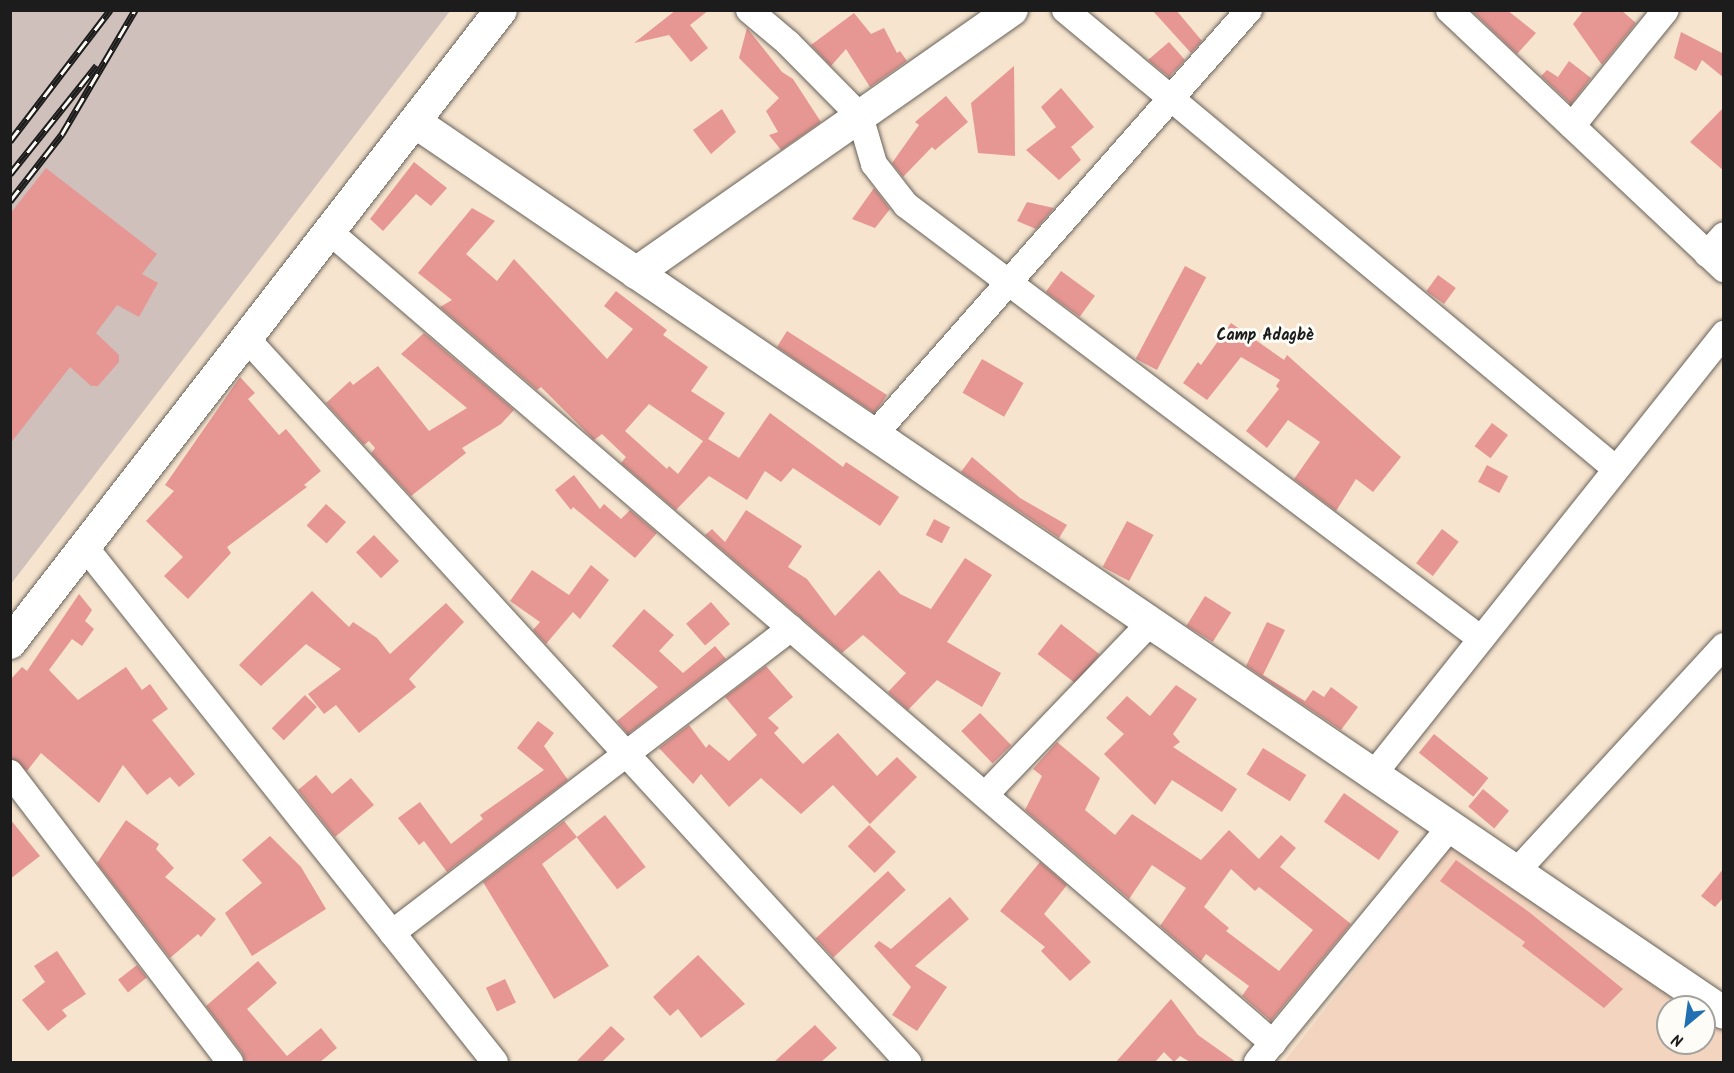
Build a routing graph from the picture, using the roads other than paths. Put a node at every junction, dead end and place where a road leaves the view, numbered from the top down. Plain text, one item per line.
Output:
1 (501, 10) edge
2 (748, 10) edge
3 (1012, 10) edge
4 (1065, 10) edge
5 (1249, 10) edge
6 (1449, 10) edge
7 (1666, 10) edge
8 (1170, 100) junction
9 (860, 116) junction
10 (415, 122) junction
11 (1572, 126) junction
12 (330, 232) junction
13 (1718, 253) edge
14 (636, 273) junction
15 (1008, 285) junction
16 (1724, 333) edge
17 (246, 339) junction
18 (874, 435) junction
19 (1616, 469) junction
20 (85, 547) junction
21 (1150, 623) junction
22 (791, 628) junction
23 (1481, 639) junction
24 (10, 643) edge
25 (1724, 646) edge
26 (1714, 674) edge
27 (627, 754) junction
28 (10, 773) edge
29 (1373, 775) junction
30 (985, 795) junction
31 (1450, 827) junction
32 (1516, 872) junction
33 (392, 933) junction
34 (1724, 1013) edge
35 (1273, 1042) junction
36 (485, 1059) edge
37 (230, 1062) edge
38 (908, 1062) edge
39 (1257, 1062) edge

1 - 10 street
2 - 9 street
3 - 9 street
4 - 8 street
5 - 8 street
6 - 11 street
7 - 11 street
8 - 15 street
8 - 19 street
9 - 14 street
9 - 15 street
10 - 12 street
10 - 14 street
11 - 13 street
12 - 17 street
12 - 22 street
14 - 18 street
15 - 18 street
15 - 23 street
16 - 19 street
17 - 20 street
17 - 27 street
18 - 21 street
19 - 23 street
20 - 24 street
20 - 33 street
21 - 29 street
21 - 30 street
22 - 27 street
22 - 30 street
23 - 29 street
25 - 26 street
26 - 32 street
27 - 33 street
27 - 38 street
28 - 37 street
29 - 31 street
30 - 35 street
31 - 32 street
31 - 35 street
32 - 34 street
33 - 36 street
35 - 39 street

